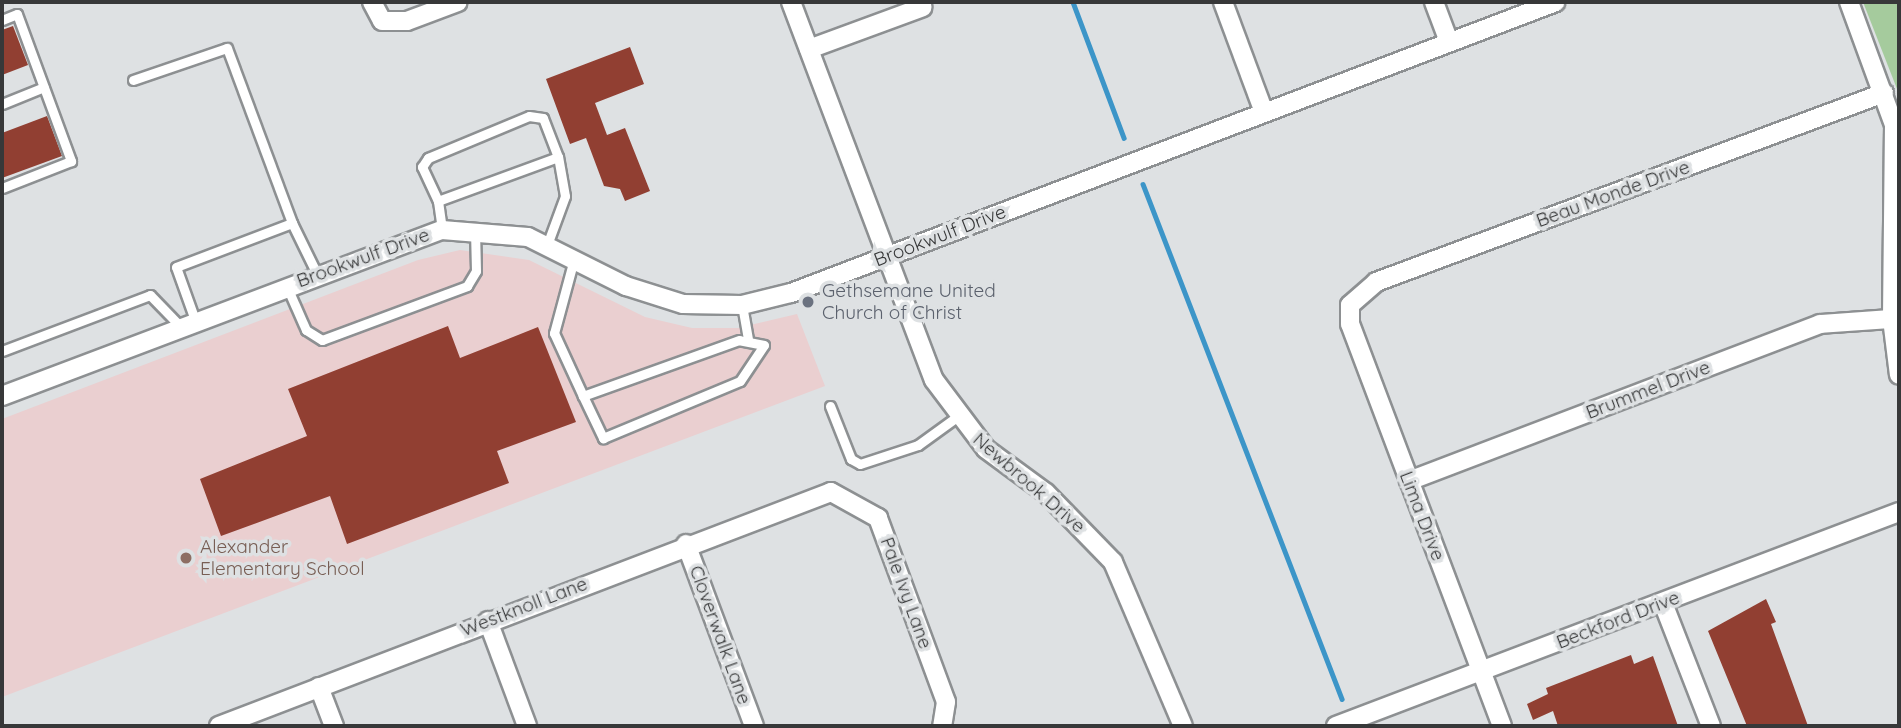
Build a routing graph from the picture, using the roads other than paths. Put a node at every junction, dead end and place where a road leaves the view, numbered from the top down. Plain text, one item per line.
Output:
1 (372, 2) edge
2 (458, 2) edge
3 (791, 2) edge
4 (1223, 2) edge
5 (1434, 2) edge
6 (1849, 2) edge
7 (1546, 3) edge
8 (923, 7) dead end
9 (2, 20) edge
10 (1449, 42) junction
11 (809, 49) junction
12 (132, 80) dead end
13 (44, 88) junction
14 (1884, 93) junction
15 (2, 104) edge
16 (1264, 112) junction
17 (558, 157) junction
18 (2, 188) edge
19 (438, 201) junction
20 (292, 223) junction
21 (442, 230) junction
22 (475, 230) junction
23 (547, 245) junction
24 (890, 255) junction
25 (574, 257) junction
26 (317, 274) junction
27 (286, 285) junction
28 (1350, 304) joint
29 (742, 305) junction
30 (1892, 319) junction
31 (188, 323) junction
32 (748, 338) junction
33 (2, 351) edge
34 (1899, 375) edge
35 (2, 396) edge
36 (583, 396) junction
37 (830, 406) dead end
38 (958, 416) junction
39 (1409, 481) junction
40 (831, 492) joint
41 (1899, 512) edge
42 (687, 544) junction
43 (1663, 603) junction
44 (488, 621) junction
45 (1482, 674) junction
46 (319, 687) junction
47 (945, 723) edge
48 (219, 726) edge
49 (334, 726) edge
50 (527, 726) edge
51 (754, 726) edge
52 (1183, 726) edge
53 (1336, 726) edge
54 (1502, 726) edge
55 (1710, 726) edge

1 - 2 street
3 - 11 street, Newbrook Drive
4 - 16 street
5 - 10 street
6 - 14 street
7 - 10 street, Brookwulf Drive
8 - 11 street
9 - 13 lane
10 - 16 street, Brookwulf Drive
11 - 24 street, Newbrook Drive
12 - 20 lane
13 - 15 lane
13 - 18 lane
14 - 28 street, Beau Monde Drive
14 - 30 street
16 - 24 street, Brookwulf Drive
17 - 19 lane
17 - 19 lane
17 - 23 lane
19 - 21 lane
20 - 26 lane
20 - 31 lane
21 - 22 street, Brookwulf Drive
21 - 26 street, Brookwulf Drive
22 - 23 street, Brookwulf Drive
22 - 27 lane
23 - 25 street, Brookwulf Drive
24 - 29 street, Brookwulf Drive
24 - 38 street, Newbrook Drive
25 - 29 street, Brookwulf Drive
25 - 36 lane
26 - 27 street, Brookwulf Drive
27 - 31 street, Brookwulf Drive
28 - 39 street, Lima Drive
29 - 32 lane
30 - 34 street
30 - 39 street, Brummel Drive
31 - 33 lane
31 - 35 street, Brookwulf Drive
32 - 36 lane
32 - 36 lane
37 - 38 lane
38 - 52 street, Newbrook Drive
39 - 45 street, Lima Drive
40 - 42 street, Westknoll Lane
40 - 47 street, Pale Ivy Lane
41 - 43 street, Beckford Drive
42 - 44 street, Westknoll Lane
42 - 51 street, Cloverwalk Lane
43 - 45 street, Beckford Drive
43 - 55 street
44 - 46 street, Westknoll Lane
44 - 50 street
45 - 53 street, Beckford Drive
45 - 54 street, Lima Drive
46 - 48 street, Westknoll Lane
46 - 49 street

